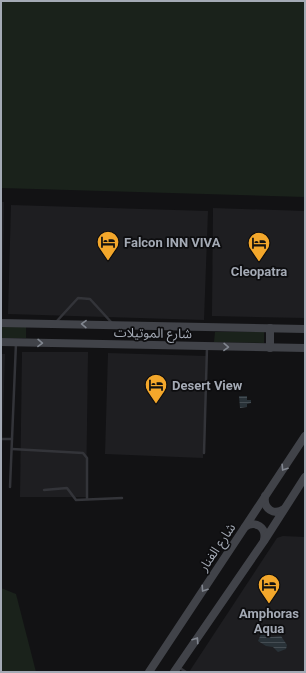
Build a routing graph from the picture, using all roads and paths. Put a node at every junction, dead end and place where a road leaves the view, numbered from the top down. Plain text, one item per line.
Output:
1 (1, 323) edge
2 (54, 324) junction
3 (114, 325) junction
4 (270, 328) junction
5 (305, 329) edge
6 (1, 342) edge
7 (16, 342) junction
8 (207, 346) junction
9 (270, 348) junction
10 (305, 348) edge
11 (305, 436) edge
12 (1, 439) edge
13 (12, 439) junction
14 (12, 449) junction
15 (204, 454) dead end
16 (305, 477) edge
17 (10, 487) dead end
18 (44, 490) dead end
19 (265, 496) junction
20 (122, 498) dead end
21 (87, 499) junction
22 (284, 509) junction
23 (245, 527) junction
24 (264, 541) junction
25 (176, 669) edge
26 (149, 672) edge
27 (186, 672) edge

1 - 2 street, شارع الموتيلات
3 -> 2 street, شارع الموتيلات
2 - 3 lane
3 - 4 street, شارع الموتيلات
4 - 5 street, شارع الموتيلات
4 - 9 street
6 - 7 street, شارع الموتيلات
7 -> 8 street, شارع الموتيلات
7 - 13 lane
8 -> 9 street, شارع الموتيلات
8 - 15 lane
9 - 10 street, شارع الموتيلات
11 -> 19 street, شارع الفنار
12 - 13 lane
13 - 14 lane
14 - 17 lane
14 - 21 lane
16 - 22 street
18 - 21 lane
19 - 22 street
19 - 23 street, شارع الفنار
20 - 21 lane
22 - 24 street
23 - 24 street
23 -> 26 street, شارع الفنار
25 -> 24 street
25 - 27 lane

